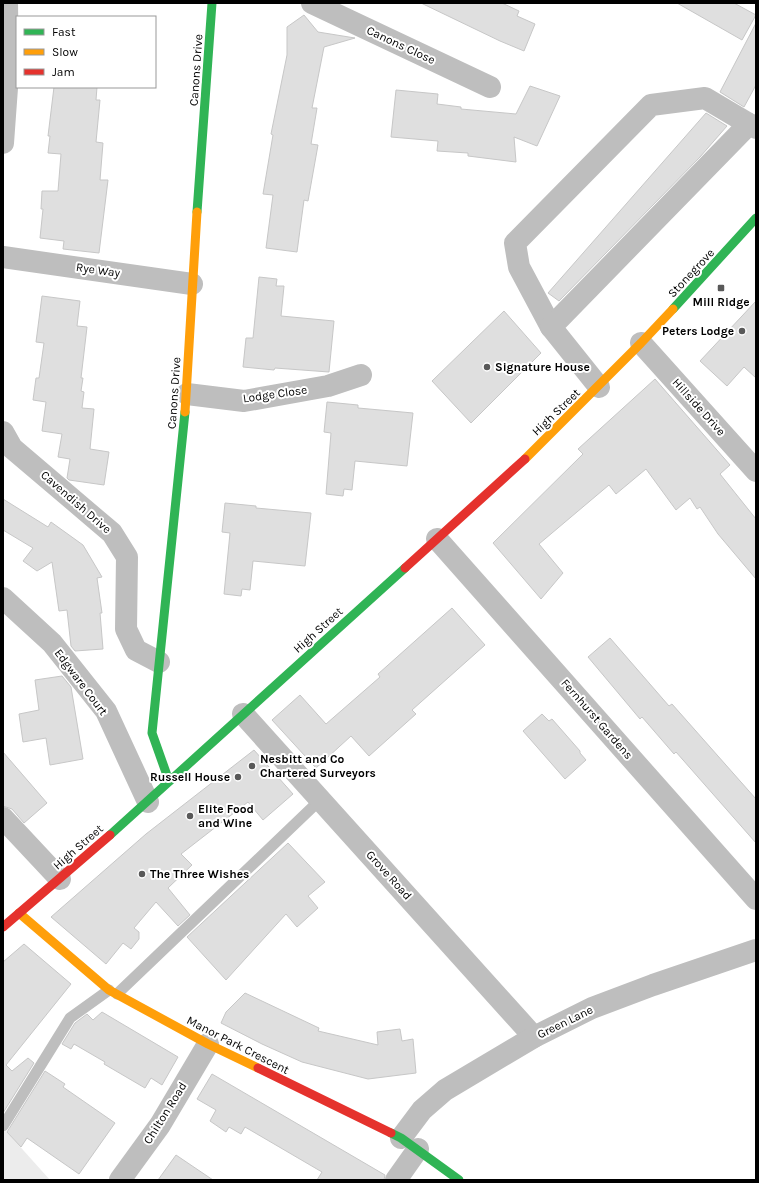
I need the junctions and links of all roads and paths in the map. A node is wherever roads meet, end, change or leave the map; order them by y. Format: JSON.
{"nodes":[{"id":1,"x":7,"y":3,"type":"edge"},
{"id":2,"x":212,"y":3,"type":"edge"},
{"id":3,"x":312,"y":3,"type":"edge"},
{"id":4,"x":6,"y":74,"type":"edge"},
{"id":5,"x":490,"y":87,"type":"dead end"},
{"id":6,"x":753,"y":126,"type":"edge"},
{"id":7,"x":3,"y":143,"type":"edge"},
{"id":8,"x":756,"y":218,"type":"edge"},
{"id":9,"x":3,"y":257,"type":"edge"},
{"id":10,"x":192,"y":284,"type":"junction"},
{"id":11,"x":551,"y":327,"type":"junction"},
{"id":12,"x":641,"y":343,"type":"junction"},
{"id":13,"x":361,"y":375,"type":"dead end"},
{"id":14,"x":599,"y":387,"type":"junction"},
{"id":15,"x":187,"y":394,"type":"junction"},
{"id":16,"x":6,"y":443,"type":"edge"},
{"id":17,"x":755,"y":468,"type":"edge"},
{"id":18,"x":438,"y":539,"type":"junction"},
{"id":19,"x":3,"y":598,"type":"edge"},
{"id":20,"x":159,"y":662,"type":"junction"},
{"id":21,"x":243,"y":714,"type":"junction"},
{"id":22,"x":168,"y":781,"type":"junction"},
{"id":23,"x":321,"y":799,"type":"junction"},
{"id":24,"x":148,"y":802,"type":"junction"},
{"id":25,"x":3,"y":818,"type":"edge"},
{"id":26,"x":60,"y":879,"type":"junction"},
{"id":27,"x":756,"y":899,"type":"edge"},
{"id":28,"x":19,"y":913,"type":"junction"},
{"id":29,"x":3,"y":927,"type":"edge"},
{"id":30,"x":756,"y":950,"type":"edge"},
{"id":31,"x":113,"y":992,"type":"junction"},
{"id":32,"x":534,"y":1037,"type":"junction"},
{"id":33,"x":208,"y":1044,"type":"junction"},
{"id":34,"x":3,"y":1126,"type":"edge"},
{"id":35,"x":409,"y":1144,"type":"junction"},
{"id":36,"x":120,"y":1180,"type":"edge"},
{"id":37,"x":396,"y":1180,"type":"edge"},
{"id":38,"x":459,"y":1180,"type":"edge"}],
"edges":[{"from":1,"to":4,"type":"street"},
{"from":2,"to":10,"type":"street","name":"Canons Drive"},
{"from":3,"to":5,"type":"street","name":"Canons Close"},
{"from":4,"to":7,"type":"street"},
{"from":6,"to":11,"type":"street"},
{"from":6,"to":11,"type":"street"},
{"from":8,"to":12,"type":"street","name":"Stonegrove"},
{"from":9,"to":10,"type":"street","name":"Rye Way"},
{"from":10,"to":15,"type":"street","name":"Canons Drive"},
{"from":11,"to":14,"type":"street"},
{"from":12,"to":14,"type":"street","name":"High Street"},
{"from":12,"to":17,"type":"street","name":"Hillside Drive"},
{"from":13,"to":15,"type":"street","name":"Lodge Close"},
{"from":14,"to":18,"type":"street","name":"High Street"},
{"from":15,"to":20,"type":"street","name":"Canons Drive"},
{"from":16,"to":20,"type":"street","name":"Cavendish Drive"},
{"from":18,"to":21,"type":"street","name":"High Street"},
{"from":18,"to":27,"type":"street","name":"Fernhurst Gardens"},
{"from":19,"to":24,"type":"street","name":"Edgware Court"},
{"from":20,"to":22,"type":"street","name":"Canons Drive"},
{"from":21,"to":22,"type":"street","name":"High Street"},
{"from":21,"to":23,"type":"street","name":"Grove Road"},
{"from":22,"to":24,"type":"street","name":"High Street"},
{"from":23,"to":31,"type":"lane"},
{"from":23,"to":32,"type":"street","name":"Grove Road"},
{"from":24,"to":26,"type":"street","name":"High Street"},
{"from":25,"to":26,"type":"street"},
{"from":26,"to":28,"type":"street","name":"High Street"},
{"from":28,"to":29,"type":"street","name":"High Street"},
{"from":28,"to":31,"type":"street","name":"Manor Park Crescent"},
{"from":30,"to":32,"type":"street","name":"Green Lane"},
{"from":31,"to":33,"type":"street","name":"Manor Park Crescent"},
{"from":31,"to":34,"type":"lane"},
{"from":32,"to":35,"type":"street","name":"Green Lane"},
{"from":33,"to":35,"type":"street","name":"Manor Park Crescent"},
{"from":33,"to":36,"type":"street","name":"Chilton Road"},
{"from":35,"to":37,"type":"street","name":"Green Lane"},
{"from":35,"to":38,"type":"street","name":"Manor Park Crescent"}]}
